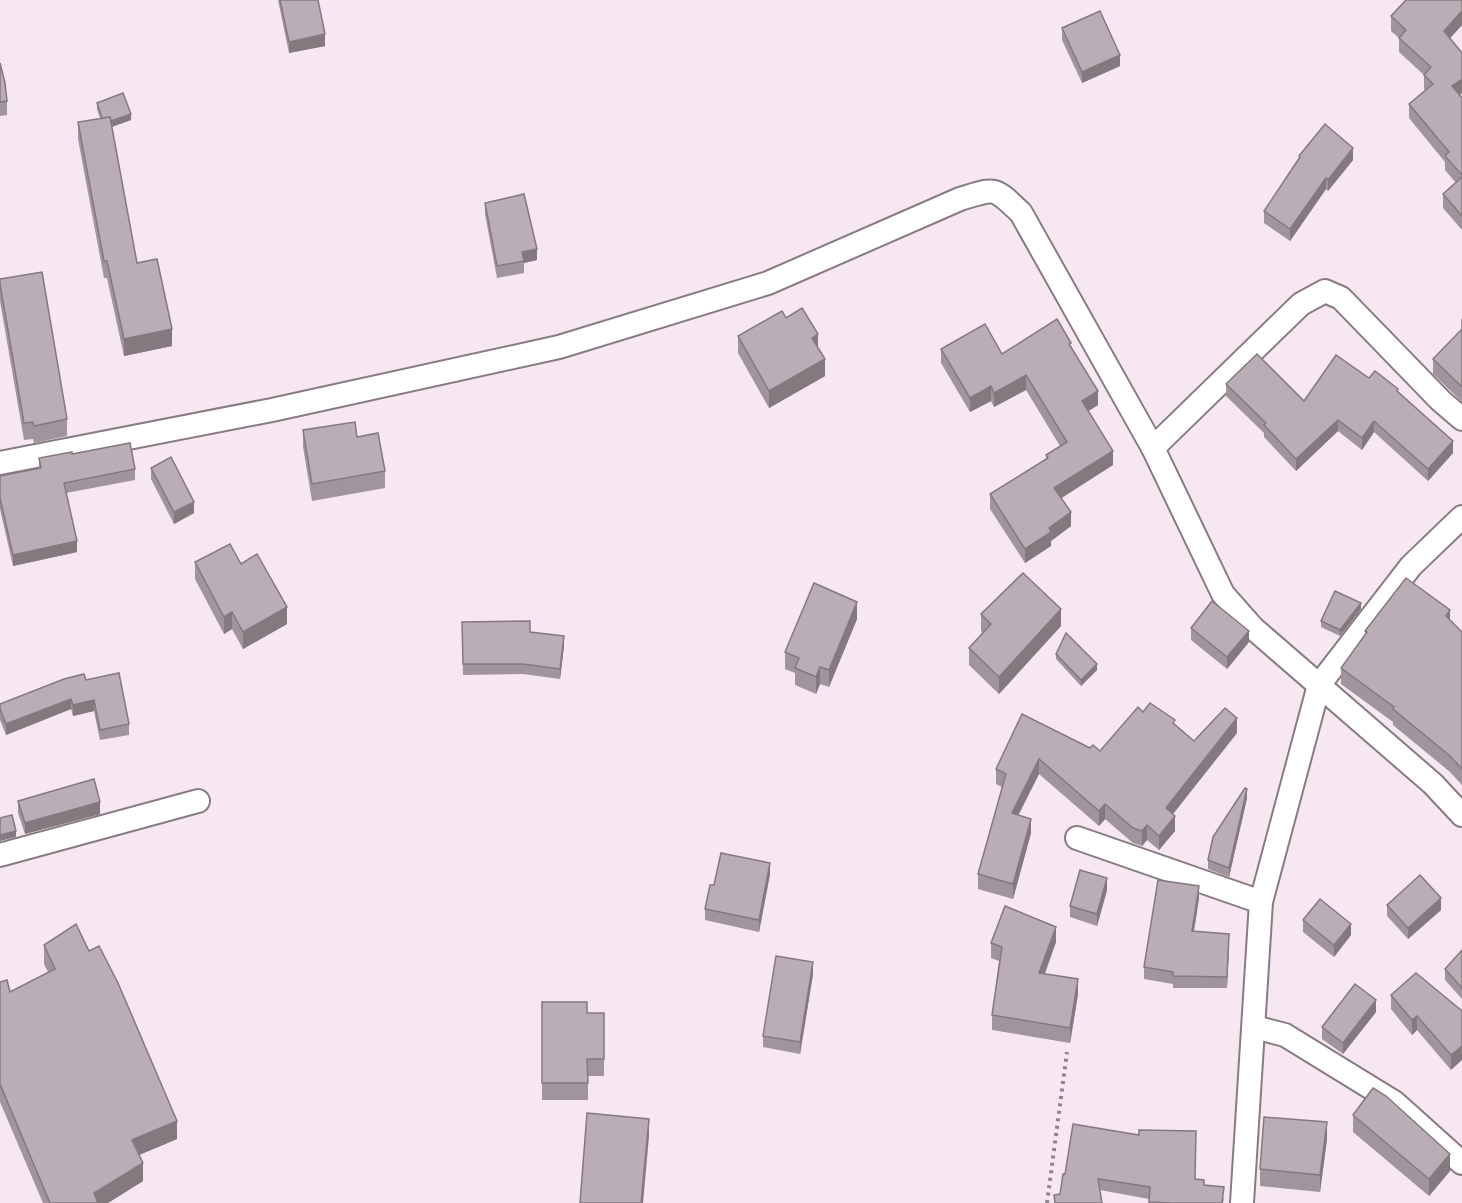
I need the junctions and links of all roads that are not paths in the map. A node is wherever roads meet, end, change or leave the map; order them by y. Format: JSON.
{"nodes":[{"id":1,"x":1462,"y":419,"type":"edge"},
{"id":2,"x":1153,"y":447,"type":"junction"},
{"id":3,"x":0,"y":463,"type":"edge"},
{"id":4,"x":1462,"y":517,"type":"edge"},
{"id":5,"x":1319,"y":685,"type":"junction"},
{"id":6,"x":198,"y":801,"type":"dead end"},
{"id":7,"x":1462,"y":816,"type":"edge"},
{"id":8,"x":1077,"y":838,"type":"dead end"},
{"id":9,"x":0,"y":855,"type":"edge"},
{"id":10,"x":1261,"y":902,"type":"junction"},
{"id":11,"x":1254,"y":1027,"type":"junction"},
{"id":12,"x":1462,"y":1163,"type":"edge"},
{"id":13,"x":1242,"y":1203,"type":"edge"}],
"edges":[{"from":1,"to":2,"type":"street"},
{"from":2,"to":3,"type":"street"},
{"from":2,"to":5,"type":"street"},
{"from":4,"to":5,"type":"street"},
{"from":5,"to":7,"type":"street"},
{"from":5,"to":10,"type":"street"},
{"from":6,"to":9,"type":"street"},
{"from":8,"to":10,"type":"street"},
{"from":10,"to":11,"type":"street"},
{"from":11,"to":12,"type":"street"},
{"from":11,"to":13,"type":"street"}]}
